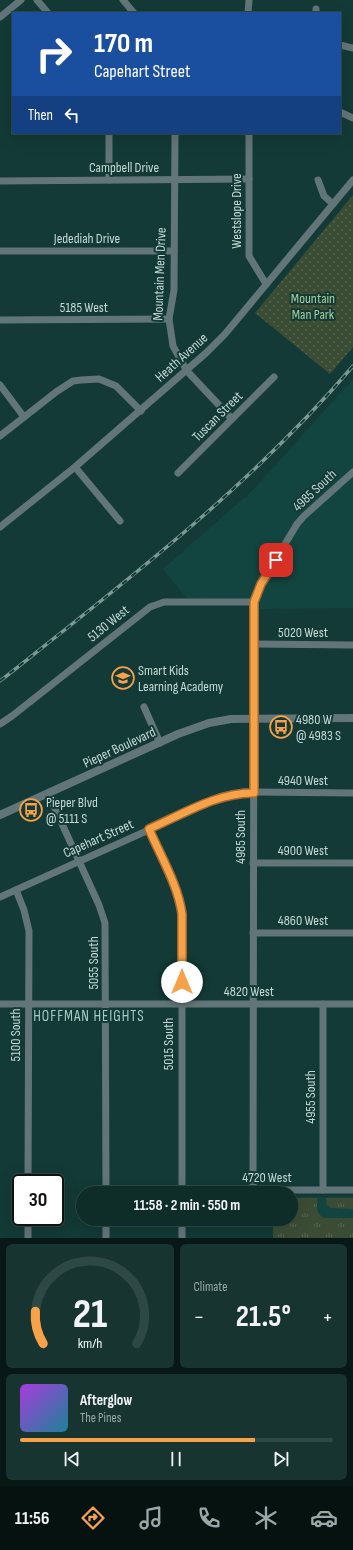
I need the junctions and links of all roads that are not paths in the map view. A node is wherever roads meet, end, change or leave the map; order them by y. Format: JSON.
{"nodes":[{"id":1,"x":21,"y":0,"type":"edge"},
{"id":2,"x":37,"y":0,"type":"edge"},
{"id":3,"x":123,"y":0,"type":"edge"},
{"id":4,"x":248,"y":0,"type":"edge"},
{"id":5,"x":47,"y":12,"type":"edge"},
{"id":6,"x":133,"y":12,"type":"edge"},
{"id":7,"x":248,"y":12,"type":"edge"},
{"id":8,"x":0,"y":17,"type":"edge"},
{"id":9,"x":341,"y":44,"type":"edge"},
{"id":10,"x":353,"y":48,"type":"edge"},
{"id":11,"x":341,"y":112,"type":"edge"},
{"id":12,"x":353,"y":118,"type":"edge"},
{"id":13,"x":109,"y":134,"type":"edge"},
{"id":14,"x":175,"y":134,"type":"edge"},
{"id":15,"x":249,"y":134,"type":"edge"},
{"id":16,"x":249,"y":179,"type":"junction"},
{"id":17,"x":109,"y":180,"type":"junction"},
{"id":18,"x":175,"y":180,"type":"junction"},
{"id":19,"x":318,"y":180,"type":"dead end"},
{"id":20,"x":353,"y":180,"type":"edge"},
{"id":21,"x":0,"y":181,"type":"edge"},
{"id":22,"x":333,"y":204,"type":"junction"},
{"id":23,"x":174,"y":250,"type":"junction"},
{"id":24,"x":0,"y":251,"type":"edge"},
{"id":25,"x":266,"y":284,"type":"junction"},
{"id":26,"x":169,"y":319,"type":"junction"},
{"id":27,"x":0,"y":320,"type":"edge"},
{"id":28,"x":187,"y":371,"type":"junction"},
{"id":29,"x":274,"y":377,"type":"dead end"},
{"id":30,"x":0,"y":385,"type":"edge"},
{"id":31,"x":141,"y":411,"type":"junction"},
{"id":32,"x":24,"y":417,"type":"junction"},
{"id":33,"x":232,"y":419,"type":"junction"},
{"id":34,"x":0,"y":436,"type":"edge"},
{"id":35,"x":75,"y":467,"type":"junction"},
{"id":36,"x":353,"y":472,"type":"edge"},
{"id":37,"x":178,"y":473,"type":"dead end"},
{"id":38,"x":120,"y":521,"type":"dead end"},
{"id":39,"x":0,"y":527,"type":"edge"},
{"id":40,"x":254,"y":602,"type":"junction"},
{"id":41,"x":253,"y":644,"type":"junction"},
{"id":42,"x":353,"y":645,"type":"edge"},
{"id":43,"x":144,"y":706,"type":"dead end"},
{"id":44,"x":253,"y":718,"type":"junction"},
{"id":45,"x":353,"y":718,"type":"edge"},
{"id":46,"x":0,"y":724,"type":"edge"},
{"id":47,"x":160,"y":743,"type":"junction"},
{"id":48,"x":48,"y":793,"type":"junction"},
{"id":49,"x":254,"y":793,"type":"junction"},
{"id":50,"x":353,"y":793,"type":"edge"},
{"id":51,"x":0,"y":815,"type":"edge"},
{"id":52,"x":149,"y":829,"type":"junction"},
{"id":53,"x":79,"y":861,"type":"junction"},
{"id":54,"x":253,"y":863,"type":"junction"},
{"id":55,"x":353,"y":863,"type":"edge"},
{"id":56,"x":16,"y":890,"type":"junction"},
{"id":57,"x":0,"y":897,"type":"edge"},
{"id":58,"x":253,"y":933,"type":"junction"},
{"id":59,"x":353,"y":933,"type":"edge"},
{"id":60,"x":0,"y":1004,"type":"edge"},
{"id":61,"x":28,"y":1004,"type":"junction"},
{"id":62,"x":106,"y":1004,"type":"junction"},
{"id":63,"x":182,"y":1004,"type":"junction"},
{"id":64,"x":253,"y":1004,"type":"junction"},
{"id":65,"x":323,"y":1004,"type":"junction"},
{"id":66,"x":353,"y":1004,"type":"edge"},
{"id":67,"x":28,"y":1174,"type":"edge"},
{"id":68,"x":106,"y":1186,"type":"edge"},
{"id":69,"x":182,"y":1186,"type":"edge"},
{"id":70,"x":253,"y":1186,"type":"edge"},
{"id":71,"x":298,"y":1190,"type":"edge"},
{"id":72,"x":323,"y":1190,"type":"junction"},
{"id":73,"x":353,"y":1190,"type":"edge"},
{"id":74,"x":28,"y":1226,"type":"edge"},
{"id":75,"x":106,"y":1226,"type":"edge"},
{"id":76,"x":182,"y":1226,"type":"edge"},
{"id":77,"x":28,"y":1238,"type":"edge"},
{"id":78,"x":106,"y":1238,"type":"edge"},
{"id":79,"x":182,"y":1238,"type":"edge"}],
"edges":[{"from":1,"to":8,"type":"street"},
{"from":2,"to":5,"type":"street"},
{"from":3,"to":6,"type":"street"},
{"from":4,"to":7,"type":"street"},
{"from":9,"to":10,"type":"street"},
{"from":11,"to":12,"type":"street"},
{"from":13,"to":17,"type":"street"},
{"from":14,"to":18,"type":"street","name":"Mountain Men Drive"},
{"from":15,"to":16,"type":"street","name":"Westslope Drive"},
{"from":16,"to":18,"type":"street","name":"Campbell Drive"},
{"from":16,"to":25,"type":"street","name":"Westslope Drive"},
{"from":17,"to":18,"type":"street","name":"Campbell Drive"},
{"from":17,"to":21,"type":"street","name":"Campbell Drive"},
{"from":18,"to":23,"type":"street","name":"Mountain Men Drive"},
{"from":19,"to":22,"type":"street"},
{"from":20,"to":22,"type":"street","name":"Heath Avenue"},
{"from":22,"to":25,"type":"street","name":"Heath Avenue"},
{"from":23,"to":24,"type":"street","name":"Jedediah Drive"},
{"from":23,"to":26,"type":"street","name":"Mountain Men Drive"},
{"from":25,"to":28,"type":"street","name":"Heath Avenue"},
{"from":26,"to":27,"type":"street","name":"5185 West"},
{"from":26,"to":28,"type":"street","name":"Mountain Men Drive"},
{"from":28,"to":31,"type":"street","name":"Heath Avenue"},
{"from":28,"to":33,"type":"street","name":"Mountain Men Drive"},
{"from":29,"to":33,"type":"street","name":"Tuscan Street"},
{"from":30,"to":32,"type":"street"},
{"from":31,"to":32,"type":"street"},
{"from":31,"to":35,"type":"street","name":"Heath Avenue"},
{"from":32,"to":34,"type":"street"},
{"from":33,"to":37,"type":"street","name":"Tuscan Street"},
{"from":35,"to":38,"type":"street"},
{"from":35,"to":39,"type":"street","name":"Heath Avenue"},
{"from":36,"to":40,"type":"street","name":"4985 South"},
{"from":40,"to":41,"type":"street","name":"4985 South"},
{"from":40,"to":46,"type":"street","name":"5130 West"},
{"from":41,"to":42,"type":"street","name":"5020 West"},
{"from":41,"to":44,"type":"street","name":"4985 South"},
{"from":43,"to":47,"type":"street"},
{"from":44,"to":45,"type":"street","name":"Pieper Boulevard"},
{"from":44,"to":47,"type":"street","name":"Pieper Boulevard"},
{"from":44,"to":49,"type":"street","name":"4985 South"},
{"from":47,"to":48,"type":"street","name":"Pieper Boulevard"},
{"from":48,"to":51,"type":"street","name":"Pieper Boulevard"},
{"from":48,"to":53,"type":"street","name":"5055 South"},
{"from":49,"to":50,"type":"street","name":"4940 West"},
{"from":49,"to":52,"type":"street","name":"Capehart Street"},
{"from":49,"to":54,"type":"street","name":"4985 South"},
{"from":52,"to":53,"type":"street","name":"Capehart Street"},
{"from":52,"to":63,"type":"street","name":"5015 South"},
{"from":53,"to":56,"type":"street","name":"Capehart Street"},
{"from":53,"to":62,"type":"street","name":"5055 South"},
{"from":54,"to":55,"type":"street","name":"4900 West"},
{"from":54,"to":58,"type":"street","name":"4985 South"},
{"from":56,"to":57,"type":"street","name":"Capehart Street"},
{"from":56,"to":61,"type":"street","name":"5100 South"},
{"from":58,"to":59,"type":"street","name":"4860 West"},
{"from":58,"to":64,"type":"street","name":"4985 South"},
{"from":60,"to":61,"type":"street","name":"4820 West"},
{"from":61,"to":62,"type":"street","name":"4820 West"},
{"from":61,"to":67,"type":"street","name":"5100 South"},
{"from":62,"to":63,"type":"street","name":"4820 West"},
{"from":62,"to":68,"type":"street","name":"5055 South"},
{"from":63,"to":64,"type":"street","name":"4820 West"},
{"from":63,"to":69,"type":"street","name":"5015 South"},
{"from":64,"to":65,"type":"street","name":"4820 West"},
{"from":64,"to":70,"type":"street","name":"4985 South"},
{"from":65,"to":66,"type":"street","name":"4820 West"},
{"from":65,"to":72,"type":"street","name":"4955 South"},
{"from":71,"to":72,"type":"street","name":"4720 West"},
{"from":72,"to":73,"type":"street","name":"4720 West"},
{"from":74,"to":77,"type":"street"},
{"from":75,"to":78,"type":"street"},
{"from":76,"to":79,"type":"street"}]}
